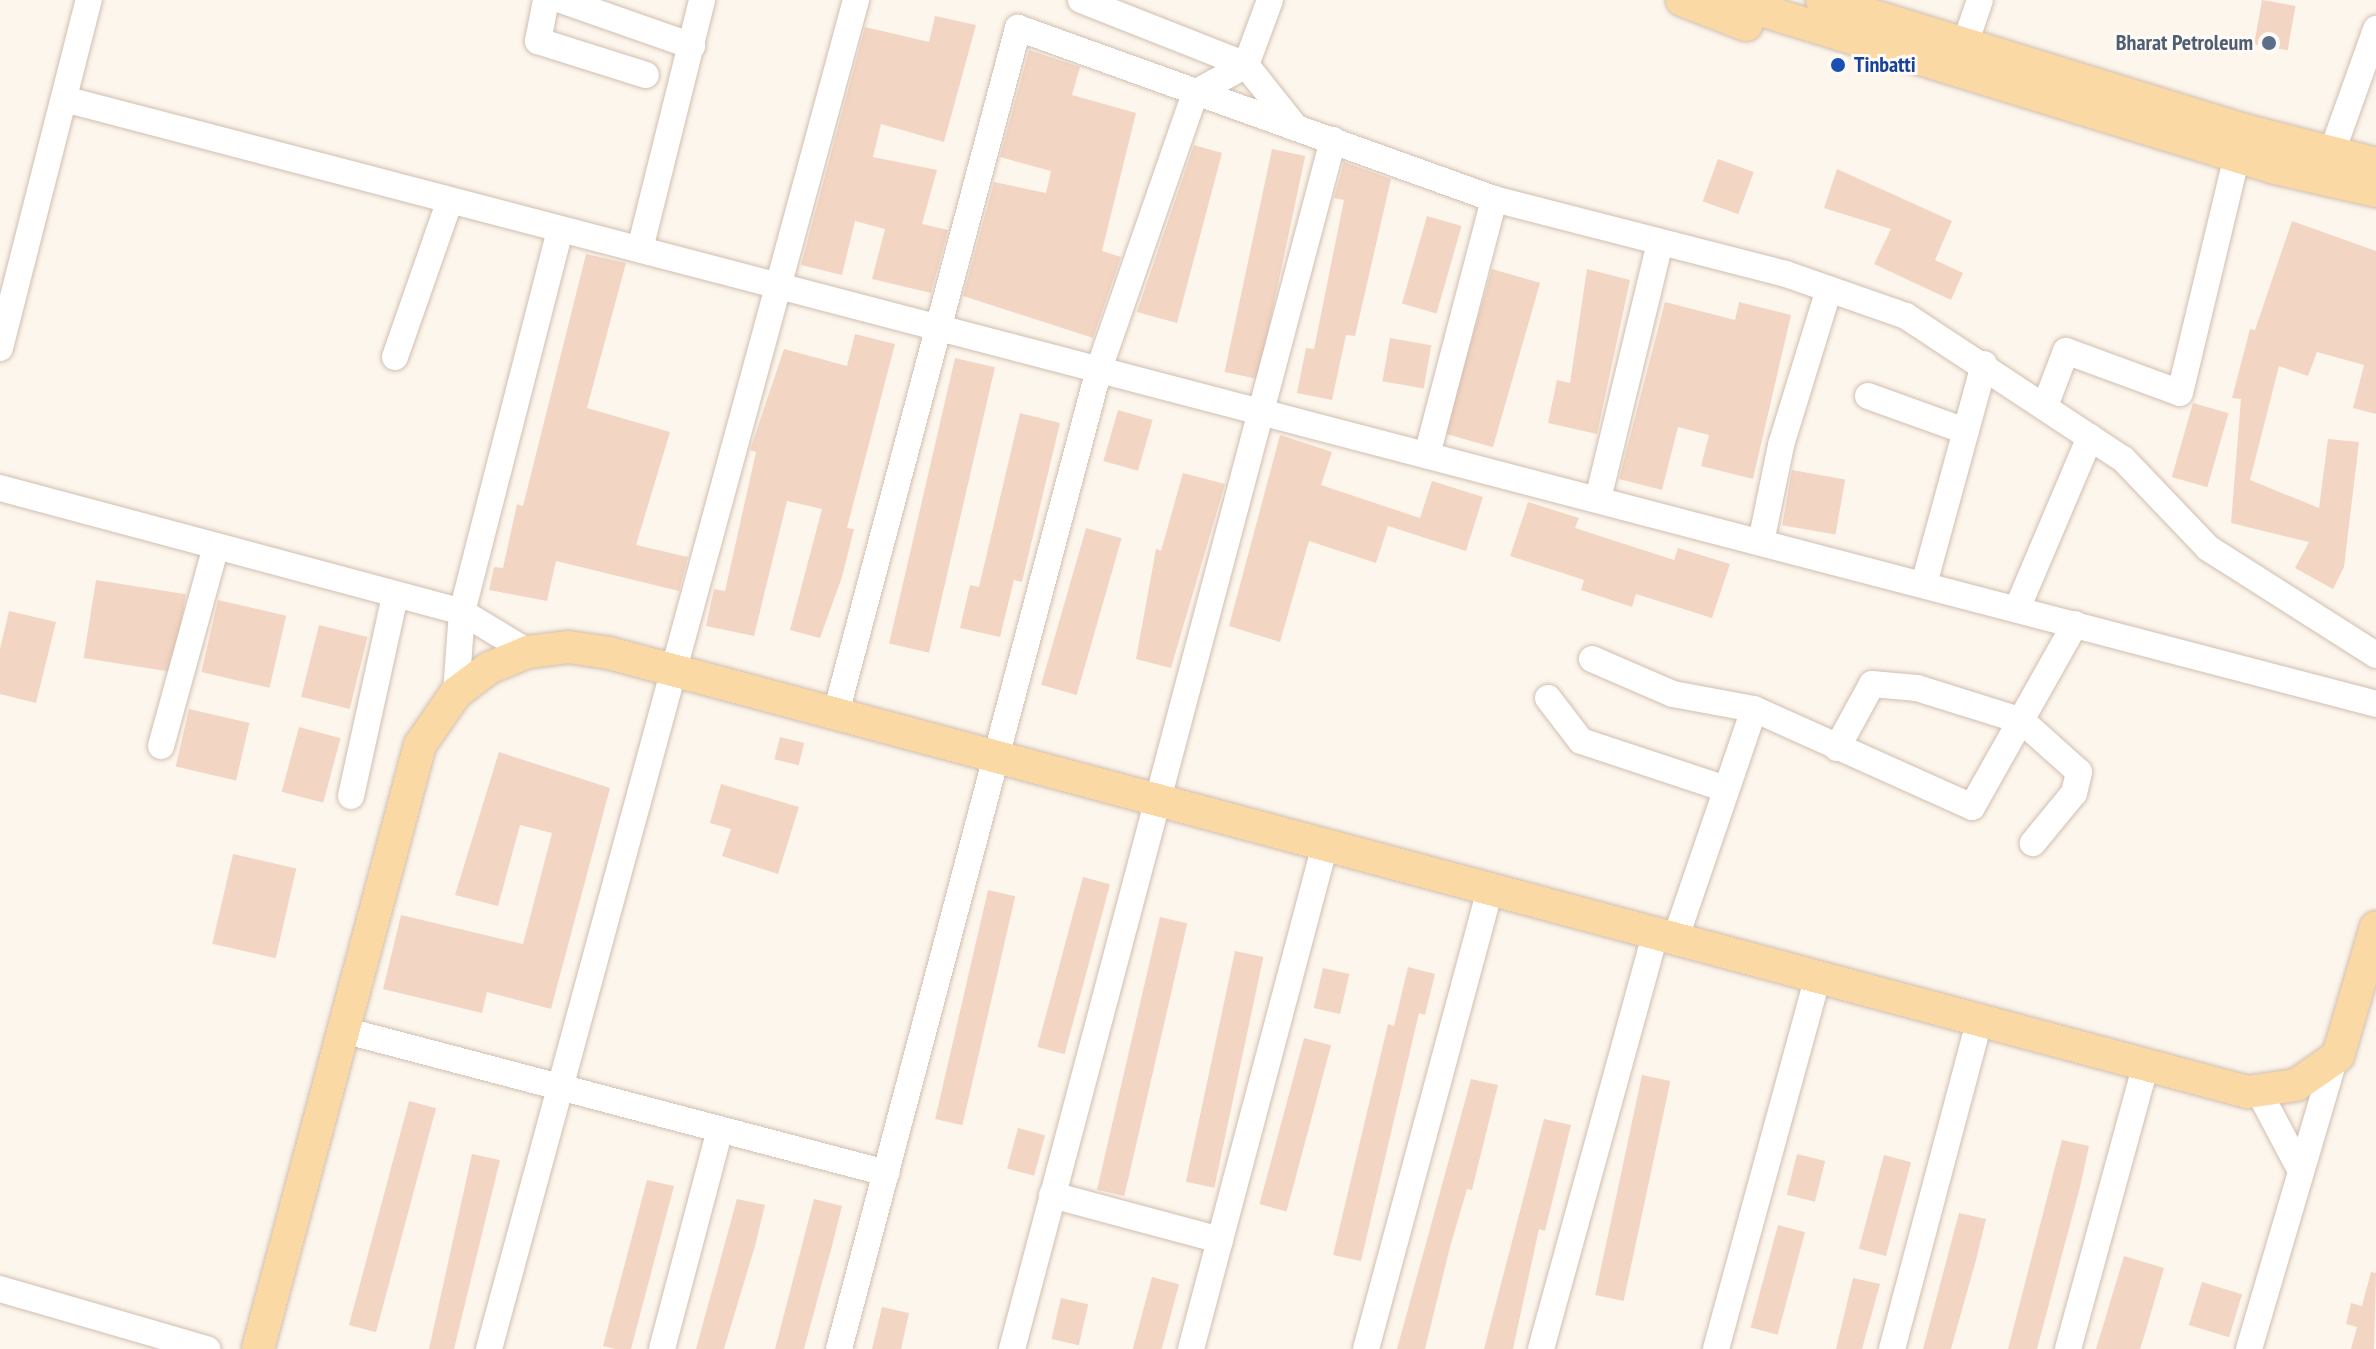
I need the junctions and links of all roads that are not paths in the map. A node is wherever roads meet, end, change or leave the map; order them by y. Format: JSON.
{"nodes":[{"id":1,"x":89,"y":0,"type":"edge"},
{"id":2,"x":546,"y":0,"type":"edge"},
{"id":3,"x":561,"y":0,"type":"edge"},
{"id":4,"x":702,"y":0,"type":"edge"},
{"id":5,"x":856,"y":0,"type":"edge"},
{"id":6,"x":1081,"y":0,"type":"edge"},
{"id":7,"x":1270,"y":0,"type":"edge"},
{"id":8,"x":1682,"y":0,"type":"edge"},
{"id":9,"x":1728,"y":0,"type":"edge"},
{"id":10,"x":1822,"y":0,"type":"edge"},
{"id":11,"x":1980,"y":0,"type":"edge"},
{"id":12,"x":2376,"y":29,"type":"edge"},
{"id":13,"x":1965,"y":44,"type":"junction"},
{"id":14,"x":692,"y":46,"type":"junction"},
{"id":15,"x":1246,"y":65,"type":"junction"},
{"id":16,"x":646,"y":75,"type":"dead end"},
{"id":17,"x":2028,"y":92,"type":"junction"},
{"id":18,"x":1195,"y":93,"type":"junction"},
{"id":19,"x":64,"y":99,"type":"junction"},
{"id":20,"x":1296,"y":128,"type":"junction"},
{"id":21,"x":1333,"y":140,"type":"junction"},
{"id":22,"x":2237,"y":155,"type":"junction"},
{"id":23,"x":2331,"y":155,"type":"junction"},
{"id":24,"x":2376,"y":164,"type":"edge"},
{"id":25,"x":2376,"y":191,"type":"edge"},
{"id":26,"x":1494,"y":199,"type":"junction"},
{"id":27,"x":450,"y":200,"type":"junction"},
{"id":28,"x":560,"y":229,"type":"junction"},
{"id":29,"x":1660,"y":242,"type":"junction"},
{"id":30,"x":640,"y":249,"type":"junction"},
{"id":31,"x":782,"y":286,"type":"junction"},
{"id":32,"x":1829,"y":289,"type":"junction"},
{"id":33,"x":938,"y":327,"type":"junction"},
{"id":34,"x":0,"y":348,"type":"edge"},
{"id":35,"x":395,"y":357,"type":"dead end"},
{"id":36,"x":1984,"y":364,"type":"junction"},
{"id":37,"x":1099,"y":369,"type":"junction"},
{"id":38,"x":1868,"y":396,"type":"dead end"},
{"id":39,"x":2045,"y":406,"type":"junction"},
{"id":40,"x":1263,"y":412,"type":"junction"},
{"id":41,"x":1965,"y":431,"type":"junction"},
{"id":42,"x":2090,"y":437,"type":"junction"},
{"id":43,"x":1427,"y":455,"type":"junction"},
{"id":44,"x":0,"y":488,"type":"edge"},
{"id":45,"x":1598,"y":499,"type":"junction"},
{"id":46,"x":1761,"y":542,"type":"junction"},
{"id":47,"x":216,"y":547,"type":"junction"},
{"id":48,"x":1924,"y":584,"type":"junction"},
{"id":49,"x":395,"y":596,"type":"junction"},
{"id":50,"x":2017,"y":609,"type":"junction"},
{"id":51,"x":462,"y":612,"type":"junction"},
{"id":52,"x":2075,"y":624,"type":"junction"},
{"id":53,"x":528,"y":652,"type":"junction"},
{"id":54,"x":2376,"y":655,"type":"edge"},
{"id":55,"x":1592,"y":659,"type":"dead end"},
{"id":56,"x":674,"y":671,"type":"junction"},
{"id":57,"x":456,"y":693,"type":"junction"},
{"id":58,"x":1548,"y":698,"type":"dead end"},
{"id":59,"x":2376,"y":704,"type":"edge"},
{"id":60,"x":1754,"y":709,"type":"junction"},
{"id":61,"x":836,"y":713,"type":"junction"},
{"id":62,"x":2022,"y":721,"type":"junction"},
{"id":63,"x":161,"y":746,"type":"dead end"},
{"id":64,"x":1837,"y":748,"type":"junction"},
{"id":65,"x":999,"y":756,"type":"junction"},
{"id":66,"x":1726,"y":789,"type":"junction"},
{"id":67,"x":351,"y":796,"type":"dead end"},
{"id":68,"x":1160,"y":800,"type":"junction"},
{"id":69,"x":2033,"y":843,"type":"dead end"},
{"id":70,"x":1325,"y":845,"type":"junction"},
{"id":71,"x":1490,"y":890,"type":"junction"},
{"id":72,"x":2376,"y":927,"type":"edge"},
{"id":73,"x":1665,"y":937,"type":"junction"},
{"id":74,"x":1817,"y":979,"type":"junction"},
{"id":75,"x":1979,"y":1023,"type":"junction"},
{"id":76,"x":343,"y":1030,"type":"junction"},
{"id":77,"x":2334,"y":1060,"type":"junction"},
{"id":78,"x":2145,"y":1067,"type":"junction"},
{"id":79,"x":560,"y":1083,"type":"junction"},
{"id":80,"x":2259,"y":1092,"type":"junction"},
{"id":81,"x":720,"y":1130,"type":"junction"},
{"id":82,"x":2301,"y":1171,"type":"junction"},
{"id":83,"x":886,"y":1173,"type":"junction"},
{"id":84,"x":1052,"y":1195,"type":"junction"},
{"id":85,"x":1220,"y":1240,"type":"junction"},
{"id":86,"x":0,"y":1289,"type":"edge"},
{"id":87,"x":207,"y":1349,"type":"edge"},
{"id":88,"x":258,"y":1349,"type":"edge"},
{"id":89,"x":489,"y":1349,"type":"edge"},
{"id":90,"x":662,"y":1349,"type":"edge"},
{"id":91,"x":839,"y":1349,"type":"edge"},
{"id":92,"x":1012,"y":1349,"type":"edge"},
{"id":93,"x":1191,"y":1349,"type":"edge"},
{"id":94,"x":1366,"y":1349,"type":"edge"},
{"id":95,"x":1541,"y":1349,"type":"edge"},
{"id":96,"x":1716,"y":1349,"type":"edge"},
{"id":97,"x":1892,"y":1349,"type":"edge"},
{"id":98,"x":2068,"y":1349,"type":"edge"},
{"id":99,"x":2249,"y":1349,"type":"edge"}],
"edges":[{"from":1,"to":19,"type":"street"},
{"from":2,"to":16,"type":"street"},
{"from":3,"to":14,"type":"street"},
{"from":4,"to":14,"type":"street"},
{"from":5,"to":31,"type":"street"},
{"from":6,"to":15,"type":"street"},
{"from":7,"to":15,"type":"street"},
{"from":8,"to":17,"type":"main road"},
{"from":9,"to":17,"type":"main road"},
{"from":10,"to":13,"type":"main road"},
{"from":11,"to":13,"type":"street"},
{"from":12,"to":23,"type":"street"},
{"from":13,"to":23,"type":"main road"},
{"from":14,"to":30,"type":"street"},
{"from":15,"to":18,"type":"street"},
{"from":15,"to":20,"type":"street"},
{"from":17,"to":22,"type":"main road"},
{"from":18,"to":20,"type":"street"},
{"from":18,"to":33,"type":"street"},
{"from":18,"to":37,"type":"street"},
{"from":19,"to":27,"type":"street"},
{"from":19,"to":34,"type":"street"},
{"from":20,"to":21,"type":"street"},
{"from":21,"to":26,"type":"street"},
{"from":21,"to":40,"type":"street"},
{"from":22,"to":25,"type":"main road"},
{"from":22,"to":39,"type":"street"},
{"from":23,"to":24,"type":"main road"},
{"from":26,"to":29,"type":"street"},
{"from":26,"to":43,"type":"street"},
{"from":27,"to":28,"type":"street"},
{"from":27,"to":35,"type":"street"},
{"from":28,"to":30,"type":"street"},
{"from":28,"to":51,"type":"street"},
{"from":29,"to":32,"type":"street"},
{"from":29,"to":45,"type":"street"},
{"from":30,"to":31,"type":"street"},
{"from":31,"to":33,"type":"street"},
{"from":31,"to":56,"type":"street"},
{"from":32,"to":36,"type":"street"},
{"from":32,"to":46,"type":"street"},
{"from":33,"to":37,"type":"street"},
{"from":33,"to":61,"type":"street"},
{"from":36,"to":39,"type":"street"},
{"from":36,"to":41,"type":"street"},
{"from":37,"to":40,"type":"street"},
{"from":37,"to":65,"type":"street"},
{"from":38,"to":41,"type":"street"},
{"from":39,"to":42,"type":"street"},
{"from":40,"to":43,"type":"street"},
{"from":40,"to":68,"type":"street"},
{"from":41,"to":48,"type":"street"},
{"from":42,"to":50,"type":"street"},
{"from":42,"to":54,"type":"street"},
{"from":43,"to":45,"type":"street"},
{"from":44,"to":47,"type":"street"},
{"from":45,"to":46,"type":"street"},
{"from":46,"to":48,"type":"street"},
{"from":47,"to":49,"type":"street"},
{"from":47,"to":63,"type":"street"},
{"from":48,"to":50,"type":"street"},
{"from":49,"to":51,"type":"street"},
{"from":49,"to":67,"type":"street"},
{"from":50,"to":52,"type":"street"},
{"from":51,"to":53,"type":"street"},
{"from":51,"to":57,"type":"street"},
{"from":52,"to":59,"type":"street"},
{"from":52,"to":62,"type":"street"},
{"from":53,"to":56,"type":"main road"},
{"from":53,"to":57,"type":"main road"},
{"from":55,"to":60,"type":"street"},
{"from":56,"to":61,"type":"main road"},
{"from":56,"to":79,"type":"street"},
{"from":57,"to":76,"type":"main road"},
{"from":58,"to":66,"type":"street"},
{"from":60,"to":64,"type":"street"},
{"from":60,"to":66,"type":"street"},
{"from":61,"to":65,"type":"main road"},
{"from":62,"to":64,"type":"street"},
{"from":62,"to":64,"type":"street"},
{"from":62,"to":69,"type":"street"},
{"from":65,"to":68,"type":"main road"},
{"from":65,"to":83,"type":"street"},
{"from":66,"to":73,"type":"street"},
{"from":68,"to":70,"type":"main road"},
{"from":68,"to":84,"type":"street"},
{"from":70,"to":71,"type":"main road"},
{"from":70,"to":85,"type":"street"},
{"from":71,"to":73,"type":"main road"},
{"from":71,"to":94,"type":"street"},
{"from":72,"to":77,"type":"main road"},
{"from":73,"to":74,"type":"main road"},
{"from":73,"to":95,"type":"street"},
{"from":74,"to":75,"type":"main road"},
{"from":74,"to":96,"type":"street"},
{"from":75,"to":78,"type":"main road"},
{"from":75,"to":97,"type":"street"},
{"from":76,"to":79,"type":"street"},
{"from":76,"to":88,"type":"main road"},
{"from":77,"to":80,"type":"main road"},
{"from":77,"to":82,"type":"street"},
{"from":78,"to":80,"type":"main road"},
{"from":78,"to":98,"type":"street"},
{"from":79,"to":81,"type":"street"},
{"from":79,"to":89,"type":"street"},
{"from":80,"to":82,"type":"street"},
{"from":81,"to":83,"type":"street"},
{"from":81,"to":90,"type":"street"},
{"from":82,"to":99,"type":"street"},
{"from":83,"to":91,"type":"street"},
{"from":84,"to":85,"type":"street"},
{"from":84,"to":92,"type":"street"},
{"from":85,"to":93,"type":"street"},
{"from":86,"to":87,"type":"street"}]}
